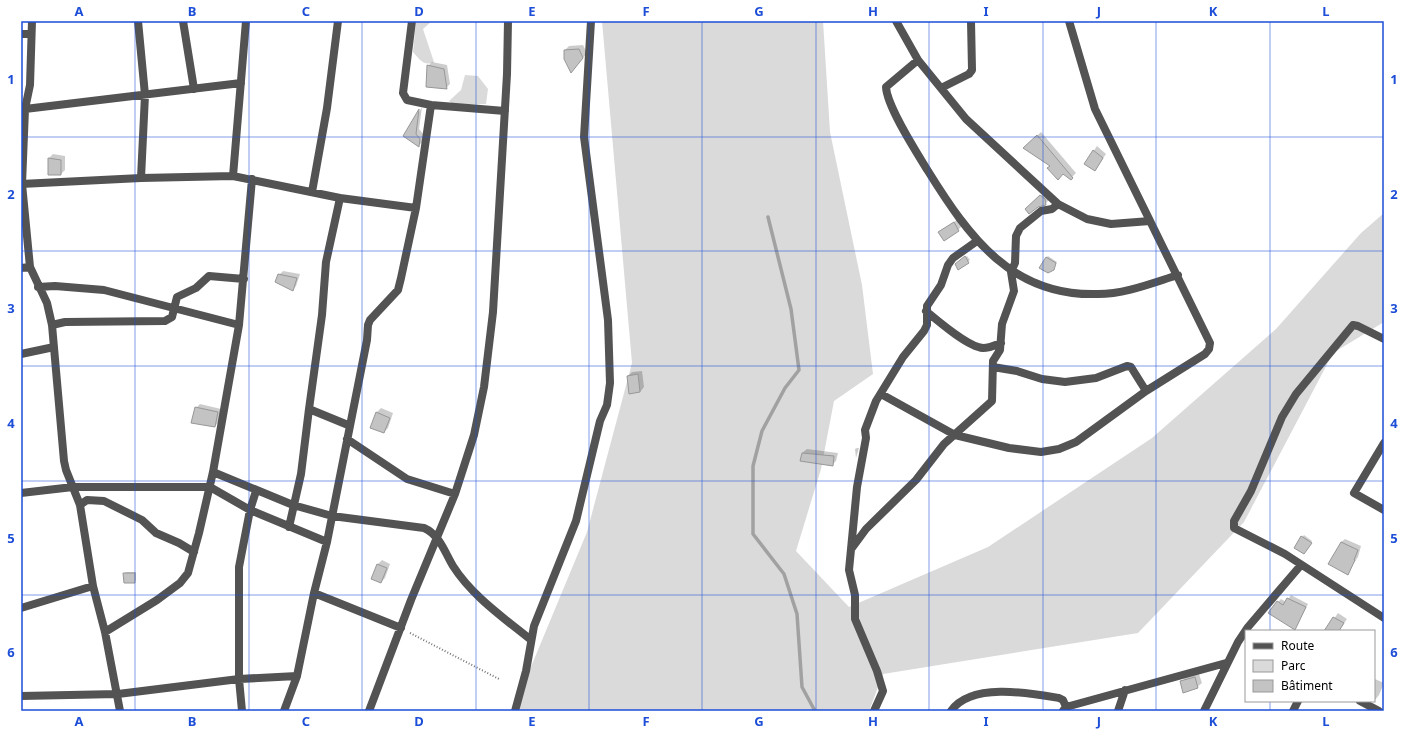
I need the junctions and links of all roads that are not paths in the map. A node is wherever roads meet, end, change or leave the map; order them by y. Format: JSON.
{"nodes":[{"id":1,"x":32,"y":21,"type":"edge"},
{"id":2,"x":138,"y":21,"type":"edge"},
{"id":3,"x":183,"y":21,"type":"edge"},
{"id":4,"x":246,"y":21,"type":"edge"},
{"id":5,"x":338,"y":21,"type":"edge"},
{"id":6,"x":412,"y":21,"type":"edge"},
{"id":7,"x":508,"y":21,"type":"edge"},
{"id":8,"x":591,"y":21,"type":"edge"},
{"id":9,"x":896,"y":21,"type":"edge"},
{"id":10,"x":971,"y":21,"type":"edge"},
{"id":11,"x":1069,"y":21,"type":"edge"},
{"id":12,"x":21,"y":34,"type":"edge"},
{"id":13,"x":31,"y":34,"type":"junction"},
{"id":14,"x":918,"y":60,"type":"junction"},
{"id":15,"x":241,"y":83,"type":"junction"},
{"id":16,"x":30,"y":85,"type":"junction"},
{"id":17,"x":21,"y":86,"type":"edge"},
{"id":18,"x":941,"y":88,"type":"junction"},
{"id":19,"x":194,"y":89,"type":"junction"},
{"id":20,"x":145,"y":95,"type":"junction"},
{"id":21,"x":431,"y":106,"type":"junction"},
{"id":22,"x":25,"y":109,"type":"junction"},
{"id":23,"x":505,"y":111,"type":"junction"},
{"id":24,"x":233,"y":176,"type":"junction"},
{"id":25,"x":141,"y":178,"type":"junction"},
{"id":26,"x":252,"y":179,"type":"junction"},
{"id":27,"x":22,"y":184,"type":"edge"},
{"id":28,"x":312,"y":192,"type":"junction"},
{"id":29,"x":340,"y":198,"type":"junction"},
{"id":30,"x":1058,"y":204,"type":"junction"},
{"id":31,"x":416,"y":208,"type":"junction"},
{"id":32,"x":1150,"y":221,"type":"junction"},
{"id":33,"x":977,"y":241,"type":"junction"},
{"id":34,"x":30,"y":267,"type":"junction"},
{"id":35,"x":21,"y":268,"type":"edge"},
{"id":36,"x":1011,"y":272,"type":"junction"},
{"id":37,"x":1178,"y":275,"type":"junction"},
{"id":38,"x":244,"y":279,"type":"junction"},
{"id":39,"x":38,"y":287,"type":"junction"},
{"id":40,"x":175,"y":309,"type":"junction"},
{"id":41,"x":926,"y":311,"type":"junction"},
{"id":42,"x":52,"y":325,"type":"junction"},
{"id":43,"x":239,"y":325,"type":"junction"},
{"id":44,"x":1384,"y":339,"type":"edge"},
{"id":45,"x":1001,"y":343,"type":"junction"},
{"id":46,"x":54,"y":347,"type":"junction"},
{"id":47,"x":21,"y":354,"type":"edge"},
{"id":48,"x":993,"y":367,"type":"junction"},
{"id":49,"x":1146,"y":391,"type":"junction"},
{"id":50,"x":881,"y":394,"type":"junction"},
{"id":51,"x":309,"y":409,"type":"junction"},
{"id":52,"x":348,"y":425,"type":"junction"},
{"id":53,"x":954,"y":435,"type":"junction"},
{"id":54,"x":347,"y":439,"type":"junction"},
{"id":55,"x":1384,"y":445,"type":"edge"},
{"id":56,"x":213,"y":472,"type":"junction"},
{"id":57,"x":210,"y":486,"type":"junction"},
{"id":58,"x":73,"y":487,"type":"junction"},
{"id":59,"x":256,"y":491,"type":"junction"},
{"id":60,"x":21,"y":493,"type":"edge"},
{"id":61,"x":455,"y":494,"type":"junction"},
{"id":62,"x":80,"y":505,"type":"junction"},
{"id":63,"x":293,"y":505,"type":"junction"},
{"id":64,"x":250,"y":510,"type":"junction"},
{"id":65,"x":1384,"y":510,"type":"edge"},
{"id":66,"x":332,"y":516,"type":"junction"},
{"id":67,"x":289,"y":527,"type":"junction"},
{"id":68,"x":438,"y":539,"type":"junction"},
{"id":69,"x":327,"y":542,"type":"junction"},
{"id":70,"x":852,"y":548,"type":"junction"},
{"id":71,"x":194,"y":552,"type":"junction"},
{"id":72,"x":1301,"y":565,"type":"junction"},
{"id":73,"x":93,"y":586,"type":"junction"},
{"id":74,"x":314,"y":593,"type":"junction"},
{"id":75,"x":21,"y":608,"type":"edge"},
{"id":76,"x":1384,"y":618,"type":"edge"},
{"id":77,"x":401,"y":628,"type":"junction"},
{"id":78,"x":1251,"y":629,"type":"edge"},
{"id":79,"x":105,"y":632,"type":"junction"},
{"id":80,"x":1245,"y":637,"type":"edge"},
{"id":81,"x":531,"y":640,"type":"junction"},
{"id":82,"x":1226,"y":662,"type":"junction"},
{"id":83,"x":297,"y":676,"type":"junction"},
{"id":84,"x":239,"y":679,"type":"junction"},
{"id":85,"x":1125,"y":690,"type":"junction"},
{"id":86,"x":118,"y":694,"type":"junction"},
{"id":87,"x":21,"y":696,"type":"edge"},
{"id":88,"x":1298,"y":702,"type":"edge"},
{"id":89,"x":1362,"y":702,"type":"edge"},
{"id":90,"x":1384,"y":708,"type":"edge"},
{"id":91,"x":1064,"y":709,"type":"edge"},
{"id":92,"x":120,"y":711,"type":"edge"},
{"id":93,"x":242,"y":711,"type":"edge"},
{"id":94,"x":284,"y":711,"type":"edge"},
{"id":95,"x":369,"y":711,"type":"edge"},
{"id":96,"x":515,"y":711,"type":"edge"},
{"id":97,"x":874,"y":711,"type":"edge"},
{"id":98,"x":951,"y":711,"type":"edge"},
{"id":99,"x":1118,"y":711,"type":"edge"},
{"id":100,"x":1204,"y":711,"type":"edge"},
{"id":101,"x":1293,"y":711,"type":"edge"},
{"id":102,"x":1379,"y":711,"type":"edge"},
{"id":103,"x":1383,"y":711,"type":"edge"}],
"edges":[{"from":1,"to":13,"type":"street"},
{"from":2,"to":20,"type":"street"},
{"from":3,"to":19,"type":"street"},
{"from":4,"to":15,"type":"street"},
{"from":5,"to":28,"type":"street"},
{"from":6,"to":21,"type":"street"},
{"from":7,"to":23,"type":"street"},
{"from":8,"to":81,"type":"street"},
{"from":9,"to":14,"type":"street"},
{"from":10,"to":18,"type":"street"},
{"from":11,"to":32,"type":"street"},
{"from":12,"to":13,"type":"street"},
{"from":13,"to":16,"type":"street"},
{"from":14,"to":18,"type":"street"},
{"from":14,"to":33,"type":"street"},
{"from":15,"to":19,"type":"street"},
{"from":15,"to":24,"type":"street"},
{"from":16,"to":17,"type":"street"},
{"from":16,"to":22,"type":"street"},
{"from":18,"to":30,"type":"street"},
{"from":19,"to":20,"type":"street"},
{"from":20,"to":22,"type":"street"},
{"from":20,"to":25,"type":"street"},
{"from":21,"to":23,"type":"street"},
{"from":21,"to":31,"type":"street"},
{"from":22,"to":27,"type":"street"},
{"from":23,"to":61,"type":"street"},
{"from":24,"to":25,"type":"street"},
{"from":24,"to":26,"type":"street"},
{"from":25,"to":27,"type":"street"},
{"from":26,"to":28,"type":"street"},
{"from":26,"to":38,"type":"street"},
{"from":27,"to":34,"type":"street"},
{"from":28,"to":29,"type":"street"},
{"from":29,"to":31,"type":"street"},
{"from":29,"to":51,"type":"street"},
{"from":30,"to":32,"type":"street"},
{"from":30,"to":36,"type":"street"},
{"from":31,"to":52,"type":"street"},
{"from":32,"to":37,"type":"street"},
{"from":33,"to":36,"type":"street"},
{"from":33,"to":41,"type":"street"},
{"from":34,"to":35,"type":"street"},
{"from":34,"to":39,"type":"street"},
{"from":36,"to":37,"type":"street"},
{"from":36,"to":45,"type":"street"},
{"from":37,"to":49,"type":"street"},
{"from":38,"to":40,"type":"street"},
{"from":38,"to":43,"type":"street"},
{"from":39,"to":40,"type":"street"},
{"from":39,"to":42,"type":"street"},
{"from":40,"to":42,"type":"street"},
{"from":40,"to":43,"type":"street"},
{"from":41,"to":45,"type":"street"},
{"from":41,"to":50,"type":"street"},
{"from":42,"to":46,"type":"street"},
{"from":43,"to":56,"type":"street"},
{"from":44,"to":72,"type":"street"},
{"from":45,"to":48,"type":"street"},
{"from":46,"to":47,"type":"street"},
{"from":46,"to":58,"type":"street"},
{"from":48,"to":49,"type":"street"},
{"from":48,"to":53,"type":"street"},
{"from":49,"to":53,"type":"street"},
{"from":50,"to":53,"type":"street"},
{"from":50,"to":70,"type":"street"},
{"from":51,"to":52,"type":"street"},
{"from":51,"to":63,"type":"street"},
{"from":52,"to":54,"type":"street"},
{"from":53,"to":70,"type":"street"},
{"from":54,"to":61,"type":"street"},
{"from":54,"to":66,"type":"street"},
{"from":55,"to":65,"type":"street"},
{"from":56,"to":57,"type":"street"},
{"from":56,"to":59,"type":"street"},
{"from":57,"to":58,"type":"street"},
{"from":57,"to":64,"type":"street"},
{"from":57,"to":71,"type":"street"},
{"from":58,"to":60,"type":"street"},
{"from":58,"to":62,"type":"street"},
{"from":59,"to":63,"type":"street"},
{"from":59,"to":64,"type":"street"},
{"from":61,"to":68,"type":"street"},
{"from":62,"to":71,"type":"street"},
{"from":62,"to":73,"type":"street"},
{"from":63,"to":66,"type":"street"},
{"from":63,"to":67,"type":"street"},
{"from":64,"to":67,"type":"street"},
{"from":64,"to":84,"type":"street"},
{"from":66,"to":68,"type":"street"},
{"from":66,"to":69,"type":"street"},
{"from":67,"to":69,"type":"street"},
{"from":68,"to":77,"type":"street"},
{"from":68,"to":81,"type":"street"},
{"from":69,"to":74,"type":"street"},
{"from":70,"to":97,"type":"street"},
{"from":71,"to":79,"type":"street"},
{"from":72,"to":76,"type":"street"},
{"from":72,"to":78,"type":"street"},
{"from":73,"to":75,"type":"street"},
{"from":73,"to":79,"type":"street"},
{"from":74,"to":77,"type":"street"},
{"from":74,"to":83,"type":"street"},
{"from":77,"to":95,"type":"street"},
{"from":79,"to":86,"type":"street"},
{"from":80,"to":82,"type":"street"},
{"from":81,"to":96,"type":"street"},
{"from":82,"to":85,"type":"street"},
{"from":82,"to":100,"type":"street"},
{"from":83,"to":84,"type":"street"},
{"from":83,"to":94,"type":"street"},
{"from":84,"to":86,"type":"street"},
{"from":84,"to":93,"type":"street"},
{"from":85,"to":91,"type":"street"},
{"from":85,"to":99,"type":"street"},
{"from":86,"to":87,"type":"street"},
{"from":86,"to":92,"type":"street"},
{"from":88,"to":101,"type":"street"},
{"from":89,"to":102,"type":"street"},
{"from":90,"to":103,"type":"street"},
{"from":91,"to":98,"type":"street"}]}
